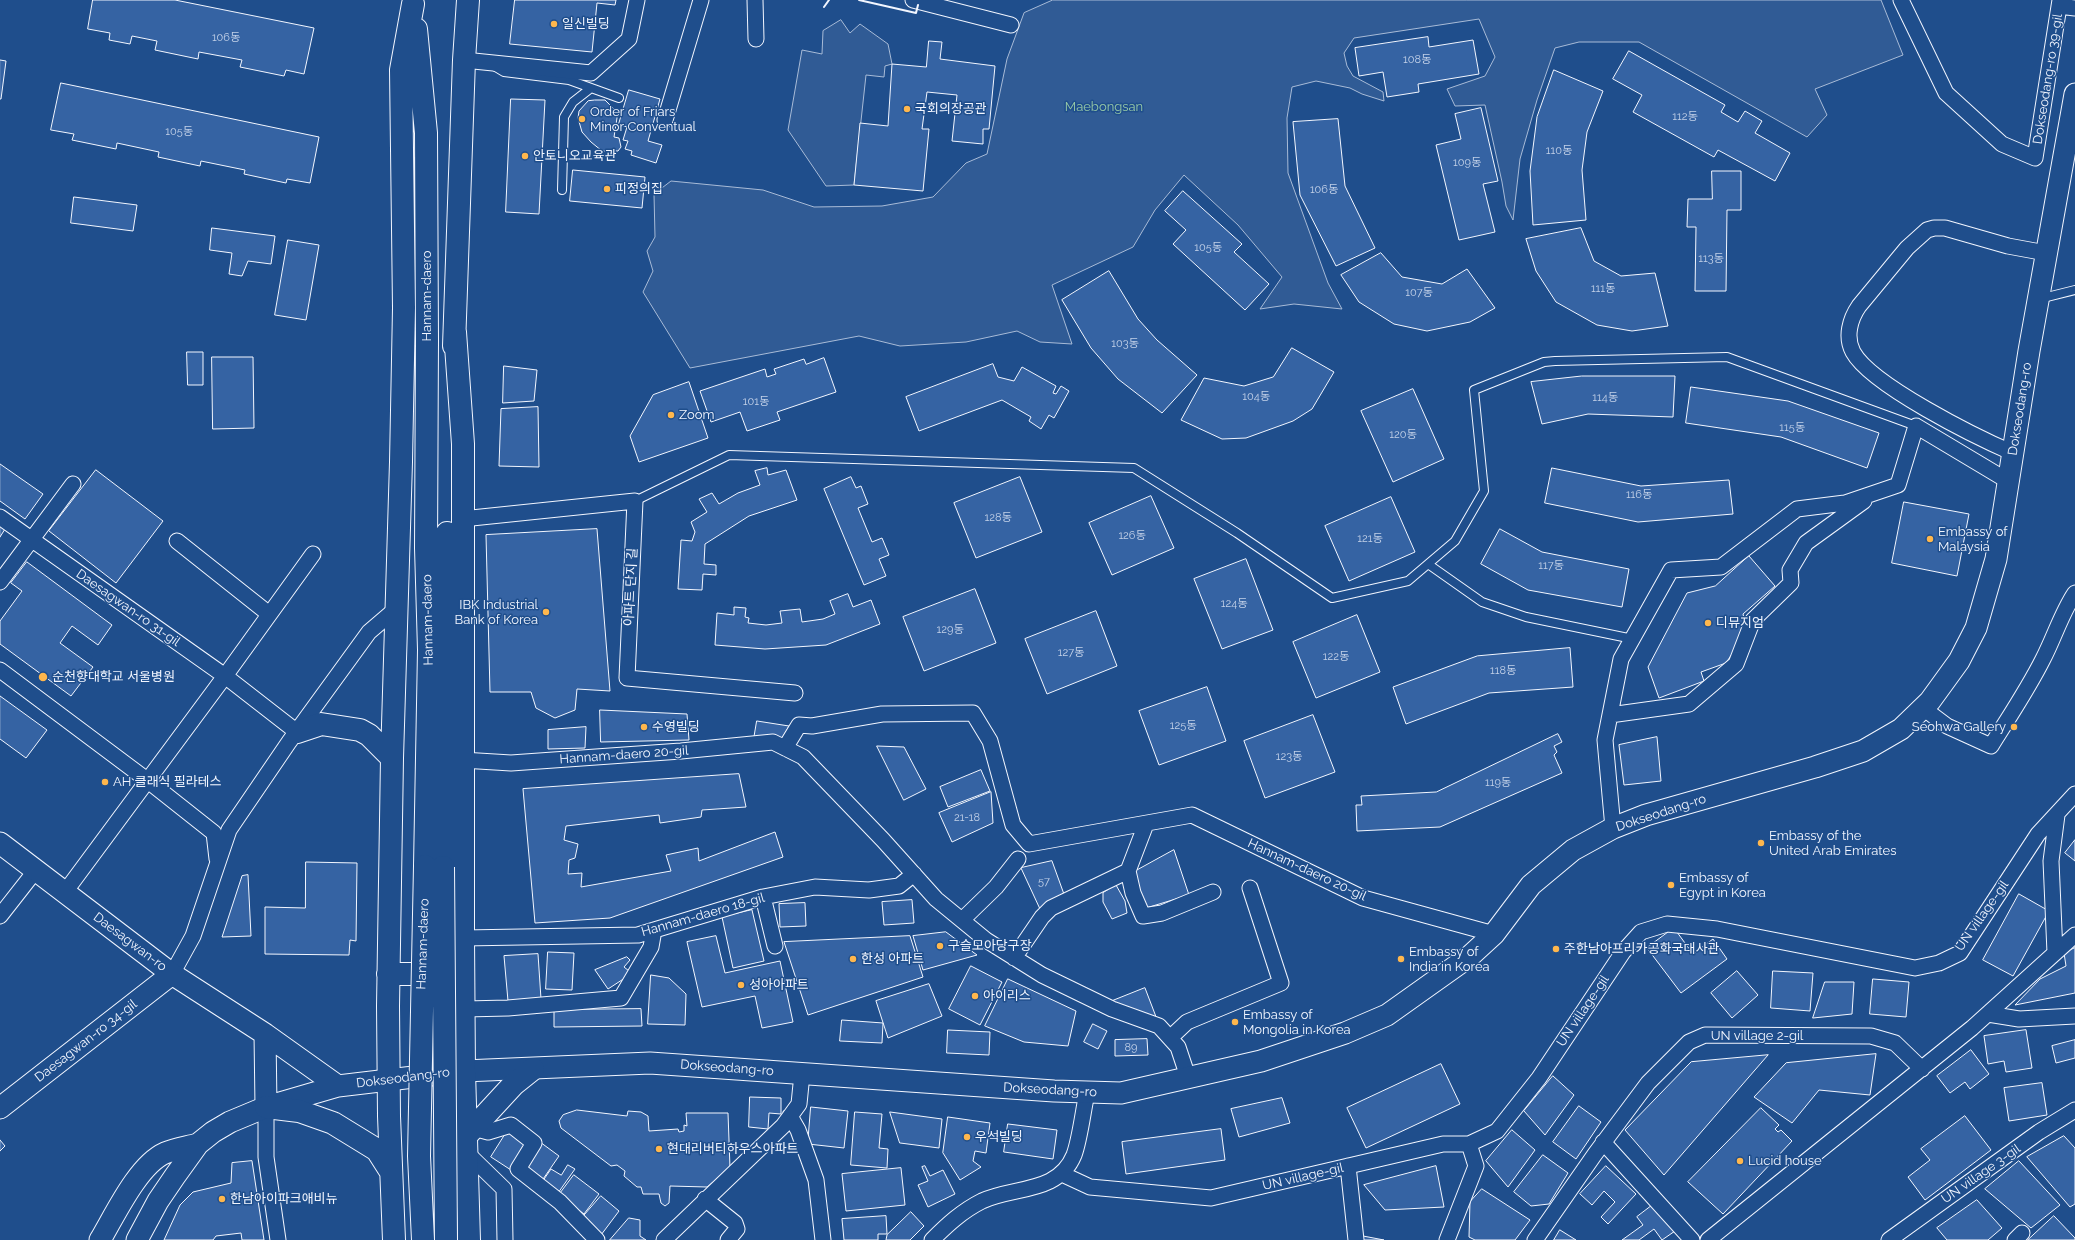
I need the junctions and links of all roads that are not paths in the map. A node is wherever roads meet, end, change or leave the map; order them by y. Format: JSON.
{"nodes":[{"id":1,"x":468,"y":0,"type":"edge"},
{"id":2,"x":637,"y":0,"type":"edge"},
{"id":3,"x":701,"y":0,"type":"edge"},
{"id":4,"x":755,"y":0,"type":"edge"},
{"id":5,"x":913,"y":0,"type":"edge"},
{"id":6,"x":1901,"y":0,"type":"edge"},
{"id":7,"x":413,"y":2,"type":"edge"},
{"id":8,"x":2060,"y":3,"type":"edge"},
{"id":9,"x":2075,"y":8,"type":"edge"},
{"id":10,"x":1011,"y":25,"type":"dead end"},
{"id":11,"x":756,"y":39,"type":"dead end"},
{"id":12,"x":464,"y":60,"type":"junction"},
{"id":13,"x":488,"y":62,"type":"junction"},
{"id":14,"x":591,"y":88,"type":"junction"},
{"id":15,"x":2075,"y":94,"type":"edge"},
{"id":16,"x":619,"y":98,"type":"dead end"},
{"id":17,"x":665,"y":120,"type":"dead end"},
{"id":18,"x":562,"y":190,"type":"dead end"},
{"id":19,"x":2046,"y":253,"type":"junction"},
{"id":20,"x":2075,"y":290,"type":"edge"},
{"id":21,"x":2038,"y":299,"type":"junction"},
{"id":22,"x":455,"y":332,"type":"junction"},
{"id":23,"x":1916,"y":426,"type":"junction"},
{"id":24,"x":2013,"y":453,"type":"junction"},
{"id":25,"x":2008,"y":481,"type":"junction"},
{"id":26,"x":73,"y":484,"type":"dead end"},
{"id":27,"x":1877,"y":492,"type":"junction"},
{"id":28,"x":635,"y":501,"type":"junction"},
{"id":29,"x":0,"y":517,"type":"edge"},
{"id":30,"x":462,"y":519,"type":"junction"},
{"id":31,"x":32,"y":540,"type":"junction"},
{"id":32,"x":177,"y":541,"type":"dead end"},
{"id":33,"x":313,"y":554,"type":"dead end"},
{"id":34,"x":1428,"y":564,"type":"junction"},
{"id":35,"x":0,"y":582,"type":"edge"},
{"id":36,"x":2075,"y":593,"type":"edge"},
{"id":37,"x":398,"y":608,"type":"junction"},
{"id":38,"x":269,"y":614,"type":"junction"},
{"id":39,"x":1633,"y":639,"type":"junction"},
{"id":40,"x":0,"y":670,"type":"edge"},
{"id":41,"x":225,"y":676,"type":"junction"},
{"id":42,"x":795,"y":693,"type":"dead end"},
{"id":43,"x":1923,"y":708,"type":"junction"},
{"id":44,"x":1610,"y":715,"type":"junction"},
{"id":45,"x":297,"y":732,"type":"junction"},
{"id":46,"x":785,"y":748,"type":"junction"},
{"id":47,"x":392,"y":758,"type":"junction"},
{"id":48,"x":462,"y":760,"type":"junction"},
{"id":49,"x":147,"y":780,"type":"junction"},
{"id":50,"x":2075,"y":794,"type":"edge"},
{"id":51,"x":2056,"y":815,"type":"junction"},
{"id":52,"x":1146,"y":824,"type":"junction"},
{"id":53,"x":1613,"y":828,"type":"junction"},
{"id":54,"x":0,"y":843,"type":"edge"},
{"id":55,"x":1018,"y":859,"type":"dead end"},
{"id":56,"x":218,"y":862,"type":"junction"},
{"id":57,"x":434,"y":866,"type":"junction"},
{"id":58,"x":36,"y":870,"type":"junction"},
{"id":59,"x":1128,"y":871,"type":"junction"},
{"id":60,"x":914,"y":874,"type":"junction"},
{"id":61,"x":1250,"y":888,"type":"dead end"},
{"id":62,"x":65,"y":892,"type":"junction"},
{"id":63,"x":1212,"y":892,"type":"dead end"},
{"id":64,"x":763,"y":897,"type":"junction"},
{"id":65,"x":0,"y":916,"type":"edge"},
{"id":66,"x":962,"y":920,"type":"junction"},
{"id":67,"x":654,"y":930,"type":"junction"},
{"id":68,"x":1494,"y":934,"type":"junction"},
{"id":69,"x":2075,"y":935,"type":"edge"},
{"id":70,"x":463,"y":938,"type":"junction"},
{"id":71,"x":775,"y":946,"type":"dead end"},
{"id":72,"x":2055,"y":953,"type":"junction"},
{"id":73,"x":1014,"y":958,"type":"junction"},
{"id":74,"x":172,"y":974,"type":"junction"},
{"id":75,"x":388,"y":974,"type":"junction"},
{"id":76,"x":464,"y":974,"type":"junction"},
{"id":77,"x":465,"y":1009,"type":"junction"},
{"id":78,"x":1988,"y":1014,"type":"junction"},
{"id":79,"x":2075,"y":1016,"type":"edge"},
{"id":80,"x":265,"y":1034,"type":"junction"},
{"id":81,"x":1170,"y":1038,"type":"junction"},
{"id":82,"x":533,"y":1068,"type":"junction"},
{"id":83,"x":1922,"y":1069,"type":"junction"},
{"id":84,"x":464,"y":1071,"type":"junction"},
{"id":85,"x":802,"y":1074,"type":"junction"},
{"id":86,"x":1188,"y":1077,"type":"junction"},
{"id":87,"x":390,"y":1080,"type":"junction"},
{"id":88,"x":338,"y":1086,"type":"junction"},
{"id":89,"x":1087,"y":1093,"type":"junction"},
{"id":90,"x":266,"y":1107,"type":"junction"},
{"id":91,"x":0,"y":1108,"type":"edge"},
{"id":92,"x":790,"y":1116,"type":"junction"},
{"id":93,"x":2072,"y":1117,"type":"edge"},
{"id":94,"x":469,"y":1139,"type":"junction"},
{"id":95,"x":1603,"y":1142,"type":"junction"},
{"id":96,"x":198,"y":1144,"type":"junction"},
{"id":97,"x":1469,"y":1144,"type":"junction"},
{"id":98,"x":1348,"y":1166,"type":"junction"},
{"id":99,"x":391,"y":1172,"type":"junction"},
{"id":100,"x":1062,"y":1174,"type":"junction"},
{"id":101,"x":705,"y":1199,"type":"junction"},
{"id":102,"x":100,"y":1240,"type":"edge"},
{"id":103,"x":137,"y":1240,"type":"edge"},
{"id":104,"x":278,"y":1240,"type":"edge"},
{"id":105,"x":394,"y":1240,"type":"edge"},
{"id":106,"x":423,"y":1240,"type":"edge"},
{"id":107,"x":446,"y":1240,"type":"edge"},
{"id":108,"x":469,"y":1240,"type":"edge"},
{"id":109,"x":505,"y":1240,"type":"edge"},
{"id":110,"x":597,"y":1240,"type":"edge"},
{"id":111,"x":664,"y":1240,"type":"edge"},
{"id":112,"x":728,"y":1240,"type":"edge"},
{"id":113,"x":823,"y":1240,"type":"edge"},
{"id":114,"x":932,"y":1240,"type":"edge"},
{"id":115,"x":1356,"y":1240,"type":"edge"},
{"id":116,"x":1447,"y":1240,"type":"edge"},
{"id":117,"x":1535,"y":1240,"type":"edge"},
{"id":118,"x":1692,"y":1240,"type":"edge"},
{"id":119,"x":1708,"y":1240,"type":"edge"},
{"id":120,"x":1889,"y":1240,"type":"edge"}],
"edges":[{"from":1,"to":12,"type":"main road","name":"Hannam-daero"},
{"from":2,"to":13,"type":"street"},
{"from":3,"to":17,"type":"street"},
{"from":4,"to":11,"type":"street"},
{"from":5,"to":10,"type":"street"},
{"from":6,"to":8,"type":"street","name":"Dokseodang-ro 39-gil"},
{"from":7,"to":37,"type":"main road"},
{"from":7,"to":57,"type":"main road","name":"Hannam-daero"},
{"from":8,"to":9,"type":"street"},
{"from":12,"to":13,"type":"street"},
{"from":12,"to":22,"type":"main road","name":"Hannam-daero"},
{"from":13,"to":14,"type":"lane"},
{"from":14,"to":16,"type":"lane"},
{"from":14,"to":18,"type":"lane"},
{"from":15,"to":19,"type":"main road","name":"Dokseodang-ro"},
{"from":19,"to":21,"type":"main road","name":"Dokseodang-ro"},
{"from":19,"to":24,"type":"street"},
{"from":20,"to":21,"type":"lane"},
{"from":21,"to":24,"type":"main road","name":"Dokseodang-ro"},
{"from":22,"to":30,"type":"main road"},
{"from":22,"to":57,"type":"main road","name":"Hannam-daero"},
{"from":23,"to":25,"type":"street"},
{"from":23,"to":27,"type":"street"},
{"from":23,"to":34,"type":"lane"},
{"from":24,"to":25,"type":"main road","name":"Dokseodang-ro"},
{"from":25,"to":43,"type":"main road","name":"Dokseodang-ro"},
{"from":26,"to":31,"type":"street"},
{"from":27,"to":39,"type":"street"},
{"from":27,"to":44,"type":"street"},
{"from":28,"to":30,"type":"street"},
{"from":28,"to":34,"type":"lane"},
{"from":28,"to":42,"type":"street","name":"아파트 단지 길"},
{"from":29,"to":31,"type":"street","name":"Daesagwan-ro 31-gil"},
{"from":30,"to":48,"type":"main road"},
{"from":31,"to":35,"type":"street"},
{"from":31,"to":41,"type":"street","name":"Daesagwan-ro 31-gil"},
{"from":32,"to":38,"type":"street"},
{"from":33,"to":38,"type":"street"},
{"from":34,"to":39,"type":"lane"},
{"from":36,"to":43,"type":"street"},
{"from":37,"to":45,"type":"street"},
{"from":37,"to":47,"type":"main road"},
{"from":38,"to":41,"type":"street"},
{"from":39,"to":44,"type":"street"},
{"from":40,"to":49,"type":"street"},
{"from":41,"to":45,"type":"street","name":"Daesagwan-ro 31-gil"},
{"from":41,"to":49,"type":"street"},
{"from":43,"to":53,"type":"main road","name":"Dokseodang-ro"},
{"from":44,"to":53,"type":"street"},
{"from":45,"to":47,"type":"main road"},
{"from":45,"to":56,"type":"street"},
{"from":46,"to":48,"type":"street","name":"Hannam-daero 20-gil"},
{"from":46,"to":52,"type":"street","name":"Hannam-daero 20-gil"},
{"from":46,"to":60,"type":"street","name":"Hannam-daero 20-gil"},
{"from":47,"to":75,"type":"main road"},
{"from":48,"to":70,"type":"main road"},
{"from":49,"to":56,"type":"street"},
{"from":49,"to":62,"type":"street"},
{"from":50,"to":51,"type":"street","name":"UN village-gil"},
{"from":51,"to":72,"type":"street"},
{"from":51,"to":97,"type":"street","name":"UN village-gil"},
{"from":52,"to":59,"type":"street"},
{"from":52,"to":68,"type":"street","name":"Hannam-daero 20-gil"},
{"from":53,"to":68,"type":"main road","name":"Dokseodang-ro"},
{"from":54,"to":58,"type":"main road","name":"Daesagwan-ro"},
{"from":55,"to":66,"type":"street"},
{"from":56,"to":74,"type":"street"},
{"from":57,"to":106,"type":"main road","name":"Hannam-daero","bridge":true},
{"from":57,"to":107,"type":"main road","name":"Hannam-daero","bridge":true},
{"from":58,"to":62,"type":"main road","name":"Daesagwan-ro"},
{"from":58,"to":65,"type":"street"},
{"from":59,"to":63,"type":"street"},
{"from":59,"to":73,"type":"street"},
{"from":60,"to":64,"type":"street","name":"Hannam-daero 18-gil"},
{"from":60,"to":66,"type":"street","name":"Hannam-daero 20-gil"},
{"from":61,"to":81,"type":"street"},
{"from":62,"to":74,"type":"main road","name":"Daesagwan-ro"},
{"from":64,"to":67,"type":"street","name":"Hannam-daero 18-gil"},
{"from":64,"to":71,"type":"street"},
{"from":66,"to":73,"type":"street","name":"Hannam-daero 20-gil"},
{"from":67,"to":70,"type":"street","name":"Hannam-daero 18-gil"},
{"from":67,"to":77,"type":"street"},
{"from":68,"to":86,"type":"main road","name":"Dokseodang-ro"},
{"from":69,"to":72,"type":"street"},
{"from":70,"to":76,"type":"main road"},
{"from":72,"to":78,"type":"street"},
{"from":73,"to":81,"type":"street","name":"Hannam-daero 20-gil"},
{"from":74,"to":80,"type":"main road","name":"Daesagwan-ro"},
{"from":74,"to":91,"type":"main road","name":"Daesagwan-ro 34-gil"},
{"from":75,"to":76,"type":"main road"},
{"from":75,"to":87,"type":"main road"},
{"from":76,"to":77,"type":"main road"},
{"from":77,"to":84,"type":"main road"},
{"from":78,"to":79,"type":"street"},
{"from":78,"to":83,"type":"street"},
{"from":80,"to":88,"type":"main road","name":"Daesagwan-ro"},
{"from":80,"to":90,"type":"main road"},
{"from":81,"to":86,"type":"street","name":"Hannam-daero 20-gil"},
{"from":82,"to":84,"type":"main road","name":"Dokseodang-ro"},
{"from":82,"to":85,"type":"main road","name":"Dokseodang-ro"},
{"from":82,"to":94,"type":"main road"},
{"from":83,"to":95,"type":"street","name":"UN village 2-gil"},
{"from":83,"to":119,"type":"street"},
{"from":84,"to":87,"type":"main road","name":"Dokseodang-ro"},
{"from":84,"to":94,"type":"main road"},
{"from":85,"to":89,"type":"main road","name":"Dokseodang-ro"},
{"from":85,"to":92,"type":"street"},
{"from":86,"to":89,"type":"main road","name":"Dokseodang-ro"},
{"from":87,"to":88,"type":"main road","name":"Dokseodang-ro"},
{"from":87,"to":99,"type":"main road"},
{"from":88,"to":90,"type":"main road","name":"Dokseodang-ro"},
{"from":89,"to":100,"type":"street"},
{"from":90,"to":96,"type":"main road","name":"Dokseodang-ro"},
{"from":90,"to":99,"type":"main road"},
{"from":90,"to":104,"type":"street"},
{"from":92,"to":101,"type":"street"},
{"from":92,"to":113,"type":"street"},
{"from":93,"to":120,"type":"street","name":"UN village 3-gil"},
{"from":94,"to":108,"type":"main road"},
{"from":94,"to":109,"type":"street"},
{"from":94,"to":110,"type":"street"},
{"from":95,"to":117,"type":"street","name":"UN village 2-gil"},
{"from":95,"to":118,"type":"street"},
{"from":96,"to":102,"type":"main road"},
{"from":96,"to":103,"type":"main road","name":"Dokseodang-ro"},
{"from":97,"to":98,"type":"street","name":"UN village-gil"},
{"from":97,"to":116,"type":"street"},
{"from":98,"to":100,"type":"street","name":"UN village-gil"},
{"from":98,"to":115,"type":"street"},
{"from":99,"to":105,"type":"main road"},
{"from":100,"to":114,"type":"street"},
{"from":101,"to":111,"type":"street"},
{"from":101,"to":112,"type":"street"}]}
